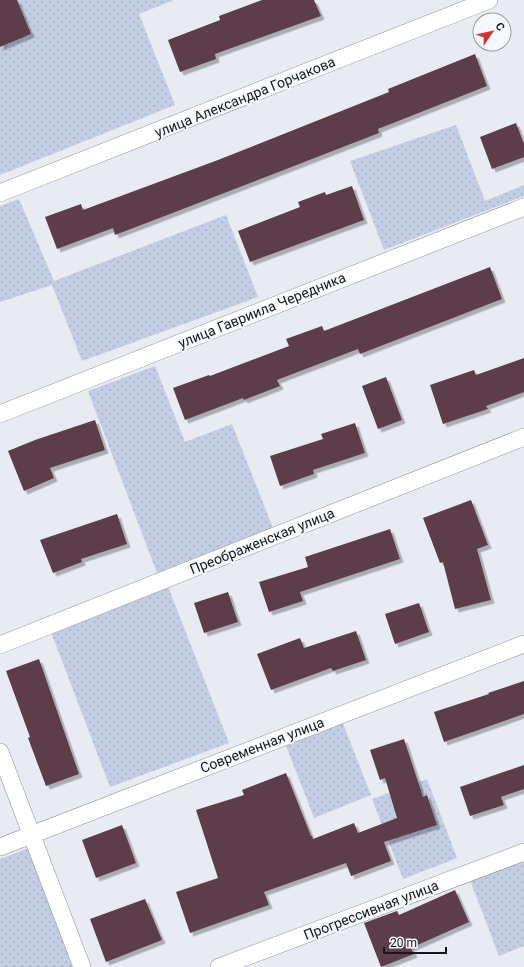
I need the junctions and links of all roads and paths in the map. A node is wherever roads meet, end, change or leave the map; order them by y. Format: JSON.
{"nodes":[{"id":1,"x":489,"y":0,"type":"edge"},
{"id":2,"x":0,"y":193,"type":"edge"},
{"id":3,"x":524,"y":207,"type":"edge"},
{"id":4,"x":0,"y":414,"type":"edge"},
{"id":5,"x":524,"y":437,"type":"edge"},
{"id":6,"x":524,"y":644,"type":"edge"},
{"id":7,"x":0,"y":645,"type":"edge"},
{"id":8,"x":0,"y":752,"type":"edge"},
{"id":9,"x":32,"y":835,"type":"junction"},
{"id":10,"x":0,"y":847,"type":"edge"},
{"id":11,"x":524,"y":852,"type":"edge"},
{"id":12,"x":82,"y":967,"type":"edge"},
{"id":13,"x":219,"y":967,"type":"edge"}],
"edges":[{"from":1,"to":2,"type":"street","name":"улица Александра Горчакова"},
{"from":3,"to":4,"type":"street","name":"улица Гавриила Чередника"},
{"from":5,"to":7,"type":"street","name":"Преображенская улица"},
{"from":6,"to":9,"type":"street","name":"Современная улица"},
{"from":8,"to":9,"type":"street"},
{"from":9,"to":10,"type":"street","name":"Современная улица"},
{"from":9,"to":12,"type":"street"},
{"from":11,"to":13,"type":"street","name":"Прогрессивная улица"}]}
